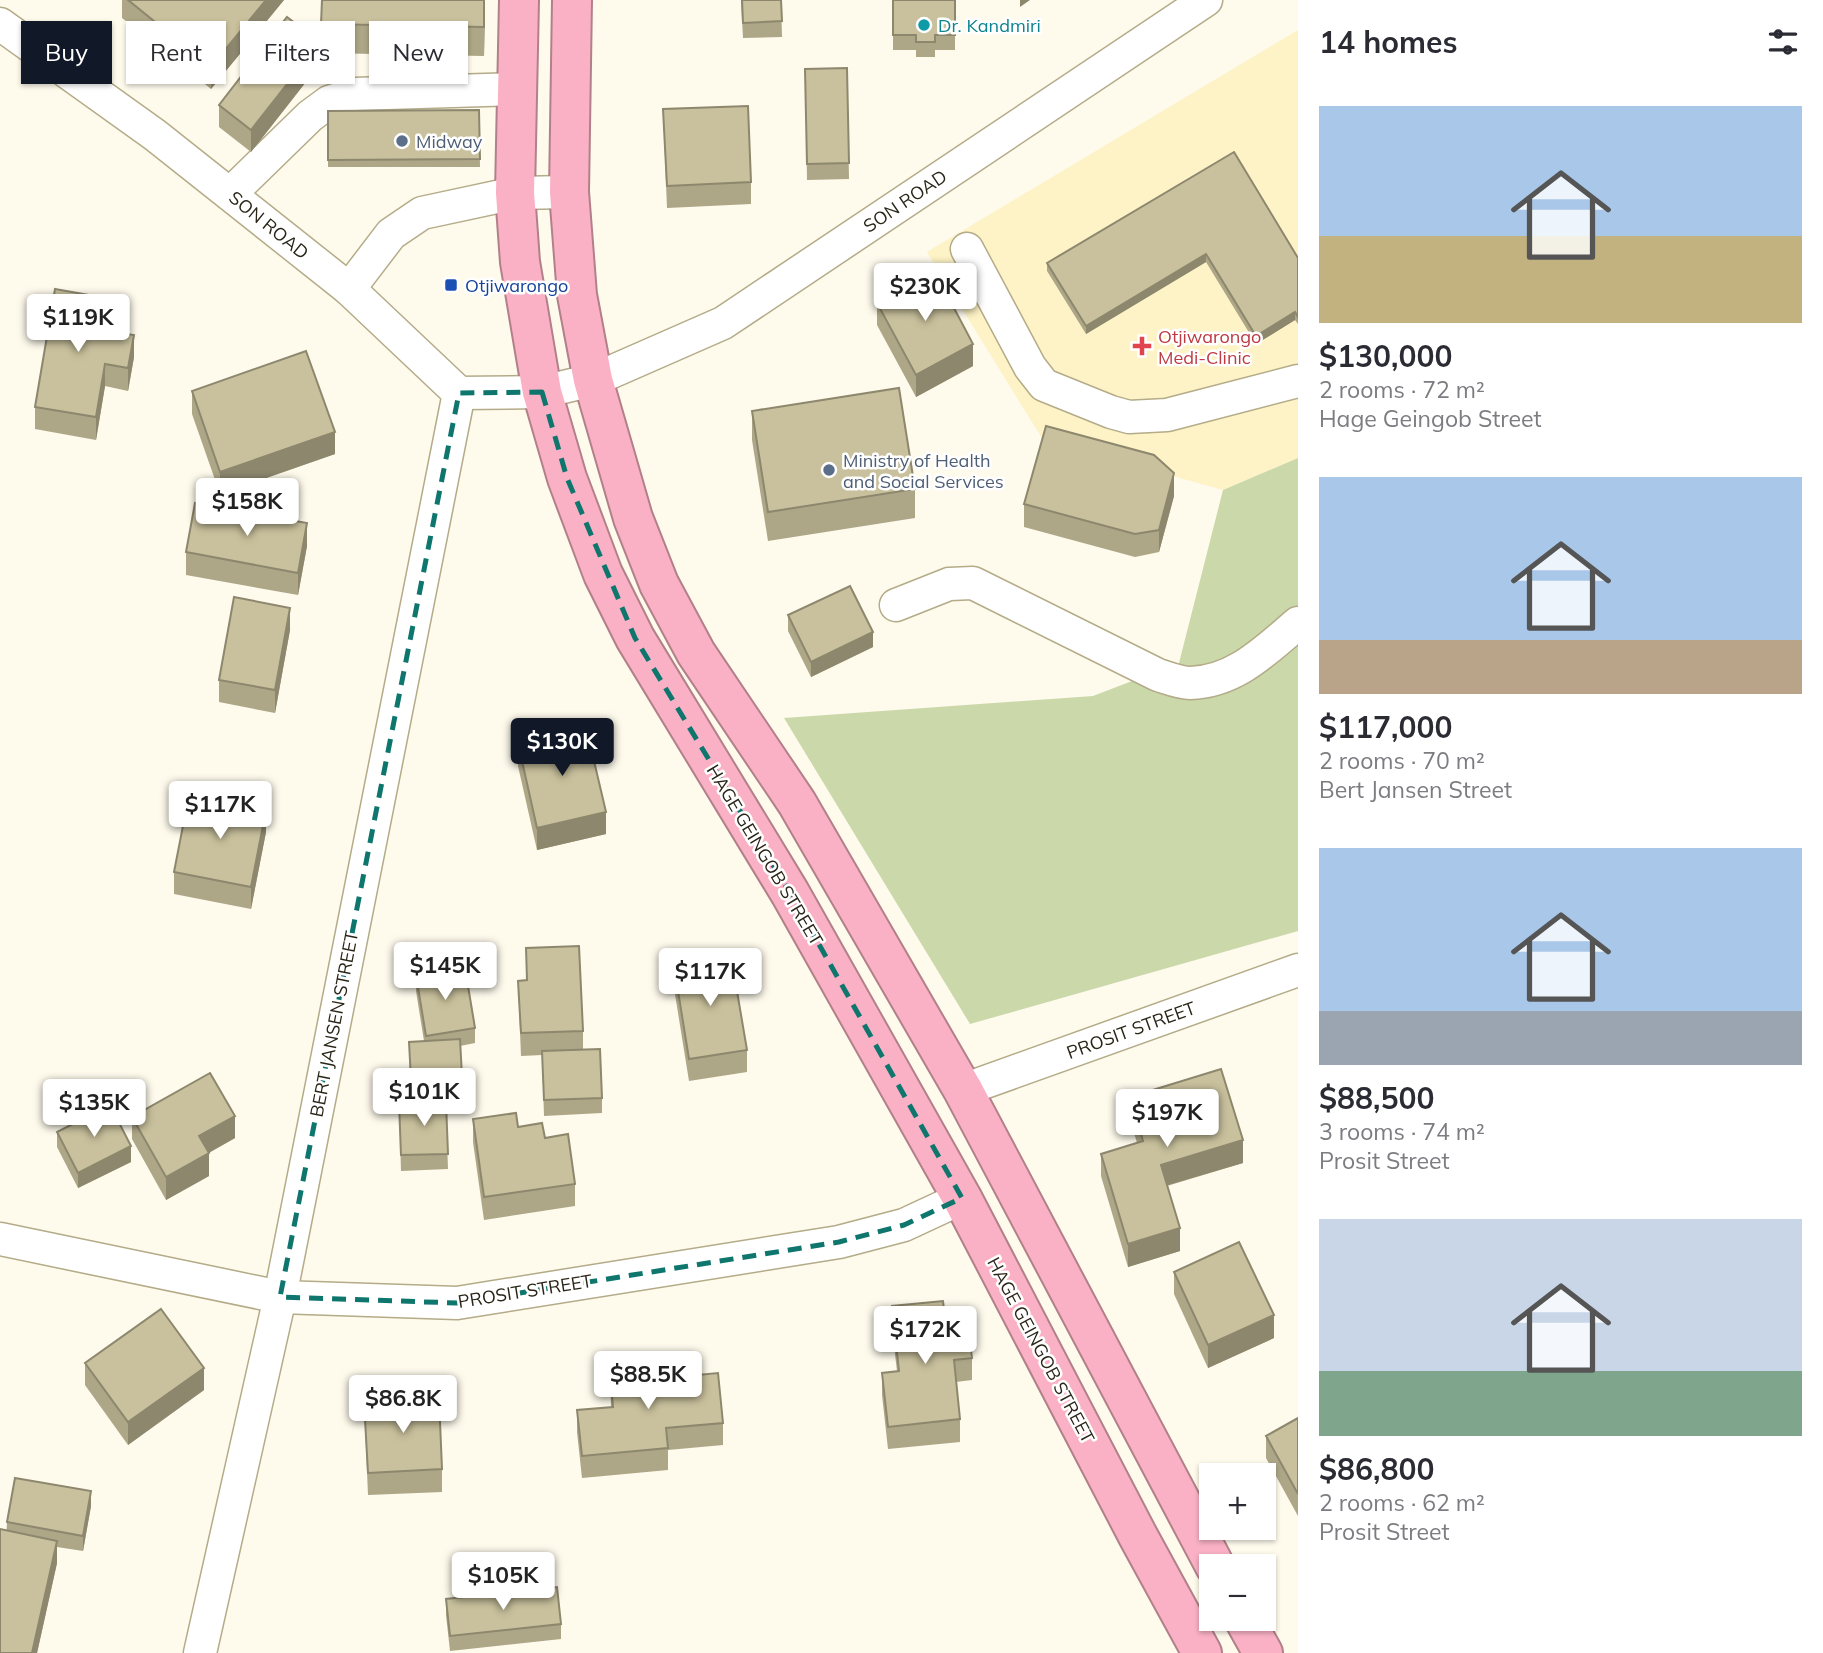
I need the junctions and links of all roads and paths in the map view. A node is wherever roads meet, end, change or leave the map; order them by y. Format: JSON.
{"nodes":[{"id":1,"x":1206,"y":0,"type":"edge"},
{"id":2,"x":519,"y":15,"type":"edge"},
{"id":3,"x":571,"y":16,"type":"edge"},
{"id":4,"x":0,"y":24,"type":"edge"},
{"id":5,"x":517,"y":89,"type":"junction"},
{"id":6,"x":569,"y":192,"type":"junction"},
{"id":7,"x":514,"y":193,"type":"junction"},
{"id":8,"x":230,"y":194,"type":"junction"},
{"id":9,"x":967,"y":249,"type":"dead end"},
{"id":10,"x":349,"y":289,"type":"junction"},
{"id":11,"x":593,"y":380,"type":"junction"},
{"id":12,"x":1298,"y":382,"type":"edge"},
{"id":13,"x":542,"y":392,"type":"junction"},
{"id":14,"x":459,"y":393,"type":"junction"},
{"id":15,"x":896,"y":605,"type":"dead end"},
{"id":16,"x":1298,"y":623,"type":"edge"},
{"id":17,"x":1298,"y":970,"type":"edge"},
{"id":18,"x":963,"y":1090,"type":"junction"},
{"id":19,"x":962,"y":1198,"type":"junction"},
{"id":20,"x":0,"y":1239,"type":"edge"},
{"id":21,"x":280,"y":1297,"type":"junction"},
{"id":22,"x":1209,"y":1554,"type":"edge"},
{"id":23,"x":1251,"y":1631,"type":"edge"},
{"id":24,"x":200,"y":1653,"type":"edge"},
{"id":25,"x":1202,"y":1653,"type":"edge"},
{"id":26,"x":1263,"y":1653,"type":"edge"}],
"edges":[{"from":1,"to":11,"type":"street","name":"SON ROAD"},
{"from":2,"to":3,"type":"highway"},
{"from":2,"to":5,"type":"highway","name":"HAGE GEINGOB STREET"},
{"from":3,"to":6,"type":"highway"},
{"from":4,"to":8,"type":"street","name":"SON ROAD"},
{"from":5,"to":7,"type":"highway","name":"HAGE GEINGOB STREET"},
{"from":5,"to":8,"type":"street"},
{"from":6,"to":7,"type":"street"},
{"from":6,"to":11,"type":"highway"},
{"from":7,"to":10,"type":"street"},
{"from":7,"to":13,"type":"highway","name":"HAGE GEINGOB STREET"},
{"from":8,"to":10,"type":"street","name":"SON ROAD"},
{"from":9,"to":12,"type":"street"},
{"from":10,"to":14,"type":"street","name":"SON ROAD"},
{"from":11,"to":13,"type":"street","name":"SON ROAD"},
{"from":11,"to":18,"type":"highway"},
{"from":13,"to":14,"type":"street"},
{"from":13,"to":19,"type":"highway","name":"HAGE GEINGOB STREET"},
{"from":14,"to":21,"type":"street","name":"BERT JANSEN STREET"},
{"from":15,"to":16,"type":"street"},
{"from":17,"to":18,"type":"street","name":"PROSIT STREET"},
{"from":18,"to":22,"type":"highway"},
{"from":19,"to":21,"type":"street","name":"PROSIT STREET"},
{"from":19,"to":25,"type":"highway","name":"HAGE GEINGOB STREET"},
{"from":20,"to":21,"type":"street","name":"PROSIT STREET"},
{"from":21,"to":24,"type":"street","name":"BERT JANSEN STREET"},
{"from":23,"to":26,"type":"highway"}]}
